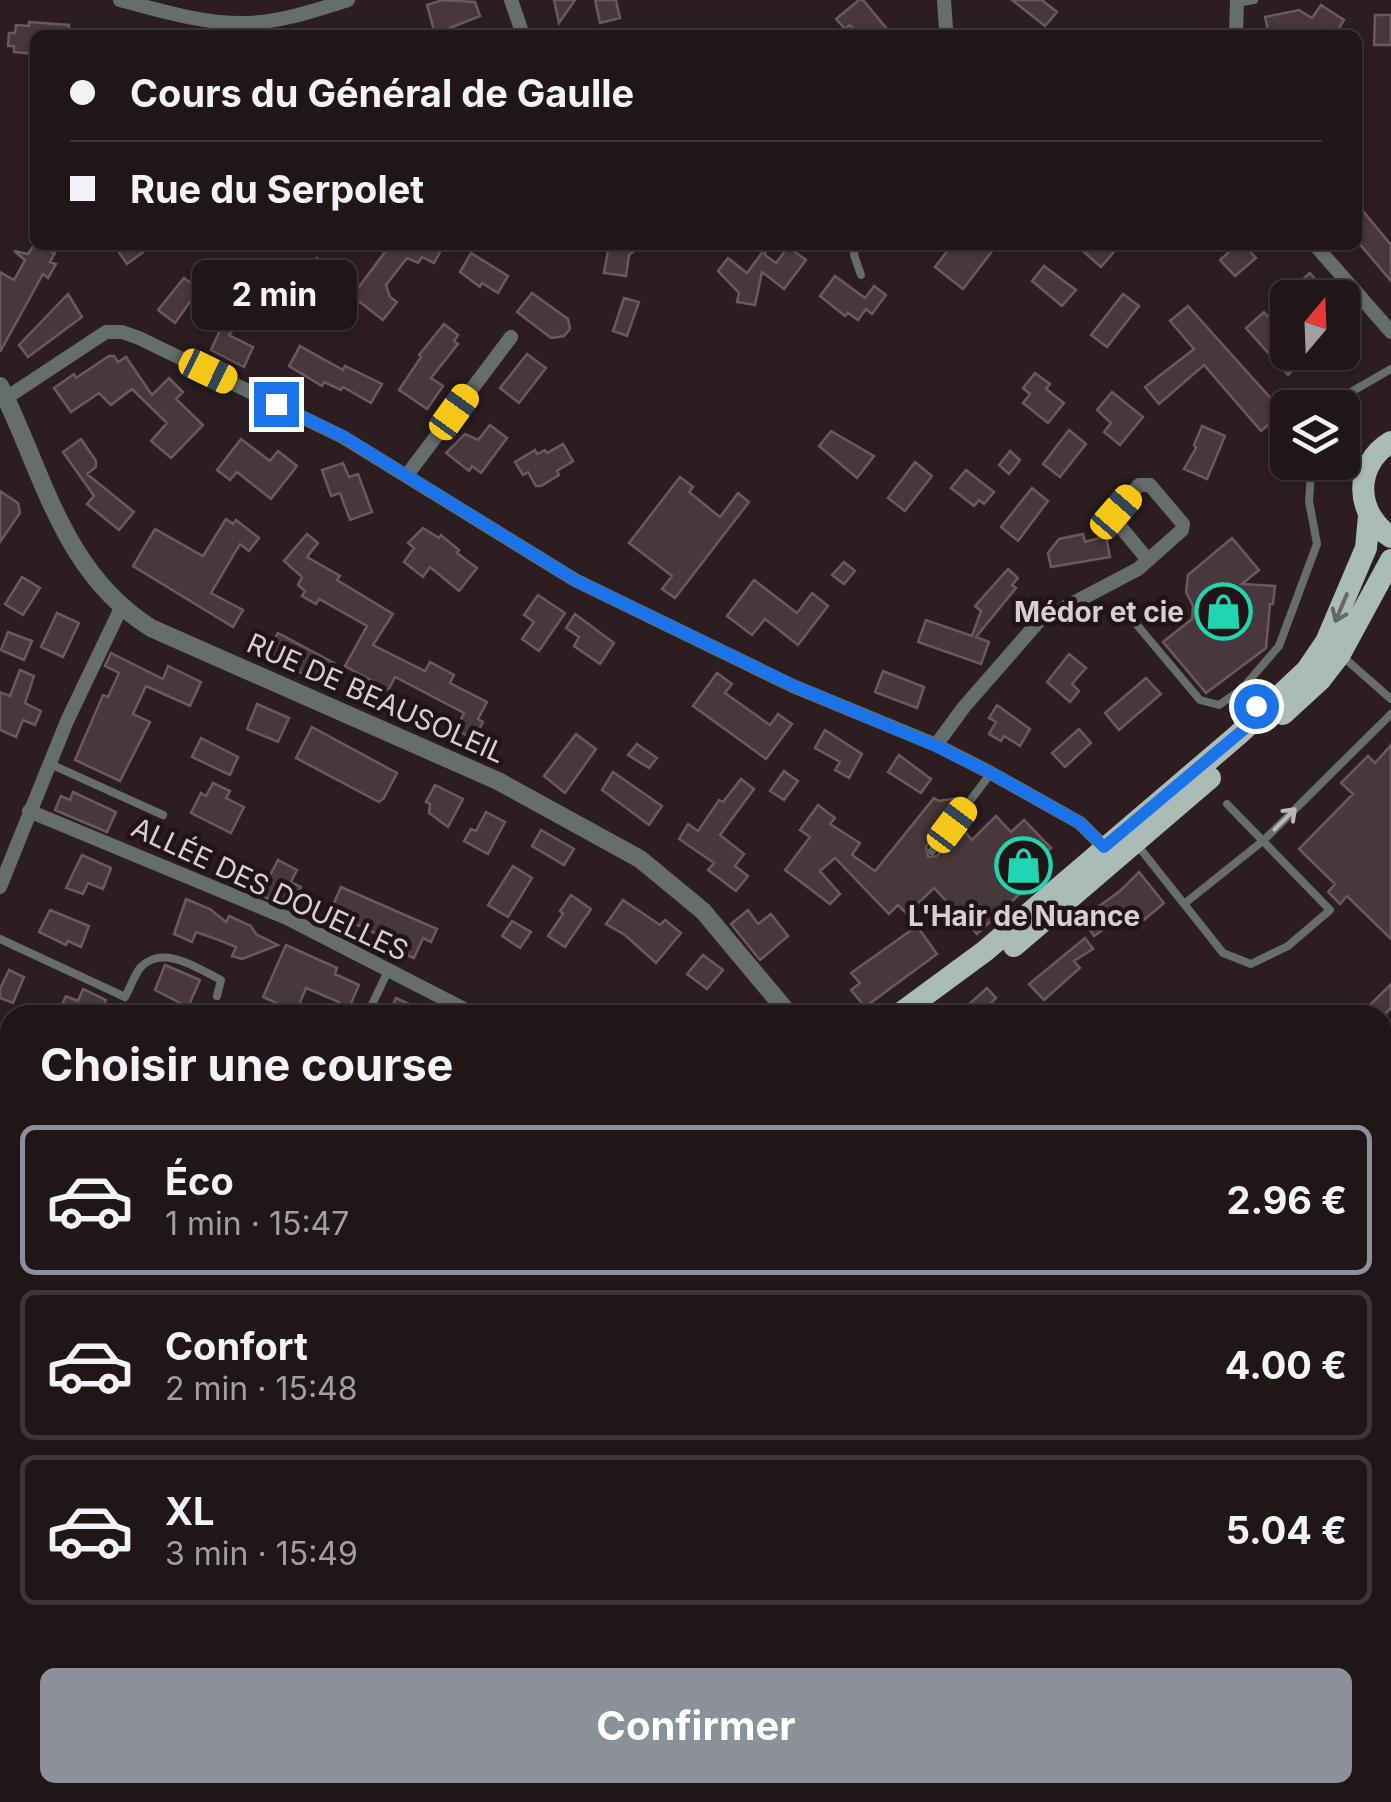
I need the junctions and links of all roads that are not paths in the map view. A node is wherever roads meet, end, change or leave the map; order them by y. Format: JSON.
{"nodes":[{"id":1,"x":120,"y":0,"type":"edge"},
{"id":2,"x":348,"y":0,"type":"edge"},
{"id":3,"x":511,"y":0,"type":"edge"},
{"id":4,"x":944,"y":0,"type":"edge"},
{"id":5,"x":1254,"y":0,"type":"edge"},
{"id":6,"x":1237,"y":2,"type":"edge"},
{"id":7,"x":521,"y":30,"type":"edge"},
{"id":8,"x":947,"y":30,"type":"edge"},
{"id":9,"x":1236,"y":30,"type":"edge"},
{"id":10,"x":855,"y":250,"type":"edge"},
{"id":11,"x":1319,"y":250,"type":"edge"},
{"id":12,"x":862,"y":275,"type":"dead end"},
{"id":13,"x":1391,"y":332,"type":"edge"},
{"id":14,"x":486,"y":337,"type":"dead end"},
{"id":15,"x":1391,"y":369,"type":"edge"},
{"id":16,"x":1354,"y":390,"type":"edge"},
{"id":17,"x":3,"y":392,"type":"edge"},
{"id":18,"x":1391,"y":442,"type":"edge"},
{"id":19,"x":407,"y":475,"type":"junction"},
{"id":20,"x":1311,"y":480,"type":"edge"},
{"id":21,"x":1368,"y":516,"type":"junction"},
{"id":22,"x":1391,"y":537,"type":"edge"},
{"id":23,"x":1148,"y":560,"type":"junction"},
{"id":24,"x":1391,"y":560,"type":"edge"},
{"id":25,"x":121,"y":608,"type":"junction"},
{"id":26,"x":1137,"y":626,"type":"dead end"},
{"id":27,"x":1340,"y":654,"type":"junction"},
{"id":28,"x":1242,"y":689,"type":"junction"},
{"id":29,"x":1391,"y":699,"type":"edge"},
{"id":30,"x":1262,"y":714,"type":"junction"},
{"id":31,"x":1391,"y":714,"type":"edge"},
{"id":32,"x":936,"y":746,"type":"junction"},
{"id":33,"x":48,"y":764,"type":"junction"},
{"id":34,"x":991,"y":773,"type":"junction"},
{"id":35,"x":1227,"y":804,"type":"dead end"},
{"id":36,"x":28,"y":811,"type":"junction"},
{"id":37,"x":163,"y":815,"type":"dead end"},
{"id":38,"x":1130,"y":836,"type":"junction"},
{"id":39,"x":1264,"y":840,"type":"junction"},
{"id":40,"x":932,"y":851,"type":"dead end"},
{"id":41,"x":1110,"y":853,"type":"junction"},
{"id":42,"x":0,"y":887,"type":"edge"},
{"id":43,"x":1184,"y":904,"type":"junction"},
{"id":44,"x":0,"y":940,"type":"edge"},
{"id":45,"x":989,"y":947,"type":"junction"},
{"id":46,"x":388,"y":971,"type":"junction"},
{"id":47,"x":217,"y":996,"type":"dead end"},
{"id":48,"x":372,"y":1005,"type":"edge"},
{"id":49,"x":457,"y":1005,"type":"edge"},
{"id":50,"x":782,"y":1005,"type":"edge"},
{"id":51,"x":911,"y":1005,"type":"edge"},
{"id":52,"x":924,"y":1005,"type":"edge"},
{"id":53,"x":937,"y":1005,"type":"edge"}],
"edges":[{"from":1,"to":2,"type":"street"},
{"from":3,"to":7,"type":"street"},
{"from":4,"to":8,"type":"street"},
{"from":5,"to":6,"type":"lane"},
{"from":6,"to":9,"type":"street"},
{"from":10,"to":12,"type":"lane"},
{"from":11,"to":13,"type":"street"},
{"from":14,"to":19,"type":"street"},
{"from":15,"to":16,"type":"lane"},
{"from":17,"to":19,"type":"street"},
{"from":17,"to":25,"type":"street","name":"RUE DE BEAUSOLEIL"},
{"from":18,"to":21,"type":"main road"},
{"from":19,"to":32,"type":"street"},
{"from":20,"to":28,"type":"lane"},
{"from":21,"to":22,"type":"main road"},
{"from":21,"to":30,"type":"main road","one_way":true},
{"from":23,"to":23,"type":"street"},
{"from":23,"to":32,"type":"street"},
{"from":24,"to":27,"type":"main road"},
{"from":25,"to":33,"type":"street"},
{"from":25,"to":50,"type":"street","name":"RUE DE BEAUSOLEIL"},
{"from":26,"to":28,"type":"lane"},
{"from":27,"to":29,"type":"lane"},
{"from":27,"to":38,"type":"main road"},
{"from":28,"to":30,"type":"lane"},
{"from":30,"to":38,"type":"main road"},
{"from":39,"to":31,"type":"lane","one_way":true},
{"from":32,"to":34,"type":"street"},
{"from":33,"to":36,"type":"street"},
{"from":33,"to":37,"type":"lane"},
{"from":34,"to":40,"type":"lane"},
{"from":34,"to":41,"type":"street"},
{"from":35,"to":39,"type":"lane"},
{"from":36,"to":42,"type":"street"},
{"from":36,"to":46,"type":"street","name":"ALLÉE DES DOUELLES"},
{"from":38,"to":41,"type":"main road"},
{"from":38,"to":43,"type":"lane"},
{"from":39,"to":43,"type":"lane"},
{"from":39,"to":43,"type":"lane"},
{"from":41,"to":45,"type":"main road"},
{"from":41,"to":53,"type":"main road"},
{"from":44,"to":47,"type":"lane"},
{"from":45,"to":51,"type":"main road"},
{"from":45,"to":52,"type":"street"},
{"from":46,"to":48,"type":"lane"},
{"from":46,"to":49,"type":"street","name":"ALLÉE DES DOUELLES"}]}
